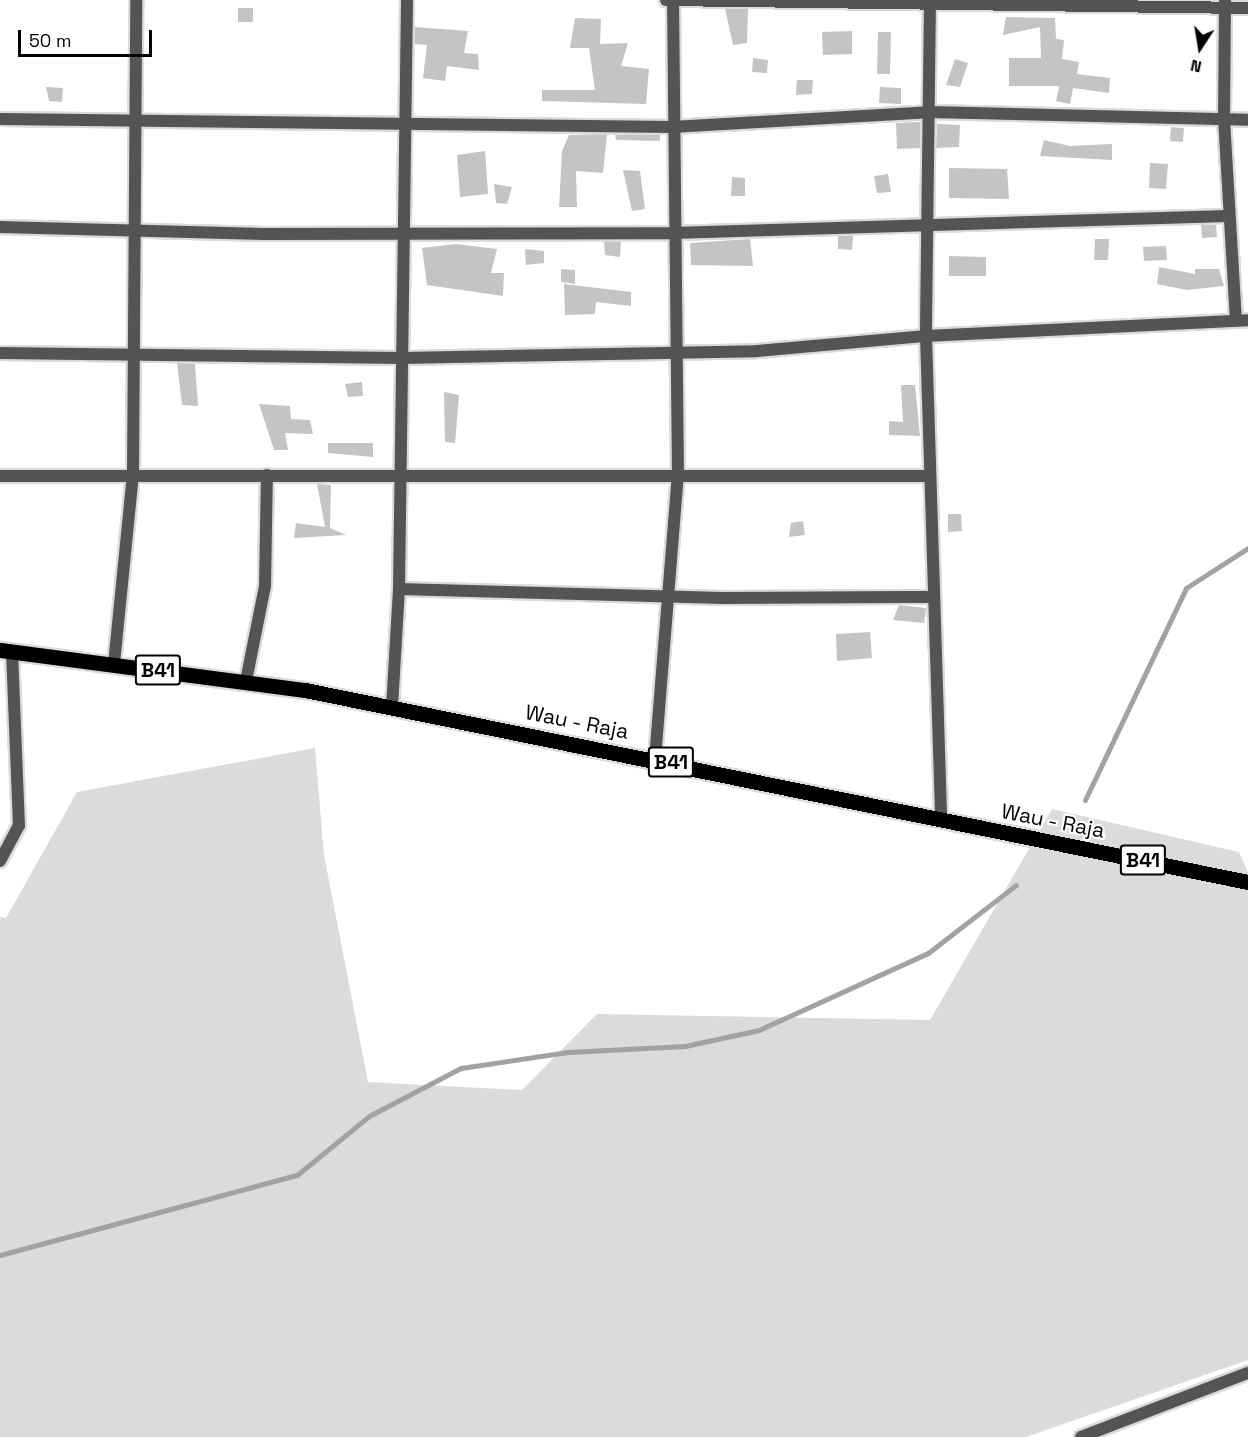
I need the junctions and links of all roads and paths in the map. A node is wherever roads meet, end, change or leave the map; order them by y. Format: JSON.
{"nodes":[{"id":1,"x":136,"y":0,"type":"edge"},
{"id":2,"x":407,"y":0,"type":"edge"},
{"id":3,"x":666,"y":0,"type":"edge"},
{"id":4,"x":673,"y":0,"type":"edge"},
{"id":5,"x":930,"y":2,"type":"edge"},
{"id":6,"x":1225,"y":4,"type":"edge"},
{"id":7,"x":1248,"y":8,"type":"edge"},
{"id":8,"x":929,"y":112,"type":"junction"},
{"id":9,"x":0,"y":119,"type":"edge"},
{"id":10,"x":1224,"y":119,"type":"junction"},
{"id":11,"x":135,"y":120,"type":"junction"},
{"id":12,"x":1248,"y":120,"type":"edge"},
{"id":13,"x":405,"y":123,"type":"junction"},
{"id":14,"x":672,"y":127,"type":"junction"},
{"id":15,"x":1228,"y":216,"type":"junction"},
{"id":16,"x":928,"y":221,"type":"junction"},
{"id":17,"x":0,"y":227,"type":"edge"},
{"id":18,"x":134,"y":230,"type":"junction"},
{"id":19,"x":673,"y":233,"type":"junction"},
{"id":20,"x":404,"y":234,"type":"junction"},
{"id":21,"x":1242,"y":320,"type":"edge"},
{"id":22,"x":927,"y":336,"type":"junction"},
{"id":23,"x":674,"y":352,"type":"junction"},
{"id":24,"x":0,"y":353,"type":"edge"},
{"id":25,"x":133,"y":354,"type":"junction"},
{"id":26,"x":402,"y":358,"type":"junction"},
{"id":27,"x":133,"y":473,"type":"junction"},
{"id":28,"x":267,"y":475,"type":"junction"},
{"id":29,"x":678,"y":475,"type":"junction"},
{"id":30,"x":0,"y":476,"type":"edge"},
{"id":31,"x":400,"y":476,"type":"junction"},
{"id":32,"x":929,"y":476,"type":"junction"},
{"id":33,"x":399,"y":589,"type":"junction"},
{"id":34,"x":669,"y":596,"type":"junction"},
{"id":35,"x":933,"y":597,"type":"junction"},
{"id":36,"x":6,"y":650,"type":"edge"},
{"id":37,"x":114,"y":664,"type":"junction"},
{"id":38,"x":246,"y":681,"type":"junction"},
{"id":39,"x":392,"y":707,"type":"junction"},
{"id":40,"x":655,"y":759,"type":"junction"},
{"id":41,"x":940,"y":819,"type":"junction"},
{"id":42,"x":0,"y":861,"type":"edge"},
{"id":43,"x":1248,"y":882,"type":"edge"},
{"id":44,"x":1248,"y":1373,"type":"edge"},
{"id":45,"x":1081,"y":1437,"type":"edge"}],
"edges":[{"from":1,"to":11,"type":"street"},
{"from":2,"to":13,"type":"street"},
{"from":3,"to":4,"type":"street"},
{"from":4,"to":5,"type":"street"},
{"from":4,"to":14,"type":"street"},
{"from":5,"to":6,"type":"street"},
{"from":5,"to":8,"type":"street"},
{"from":6,"to":7,"type":"street"},
{"from":6,"to":10,"type":"street"},
{"from":8,"to":10,"type":"street"},
{"from":8,"to":14,"type":"street"},
{"from":8,"to":16,"type":"street"},
{"from":9,"to":11,"type":"street"},
{"from":10,"to":12,"type":"street"},
{"from":10,"to":15,"type":"street"},
{"from":11,"to":13,"type":"street"},
{"from":11,"to":18,"type":"street"},
{"from":13,"to":14,"type":"street"},
{"from":13,"to":20,"type":"street"},
{"from":14,"to":19,"type":"street"},
{"from":15,"to":16,"type":"street"},
{"from":15,"to":21,"type":"street"},
{"from":16,"to":19,"type":"street"},
{"from":16,"to":22,"type":"street"},
{"from":17,"to":18,"type":"street"},
{"from":18,"to":20,"type":"street"},
{"from":18,"to":25,"type":"street"},
{"from":19,"to":20,"type":"street"},
{"from":19,"to":23,"type":"street"},
{"from":20,"to":26,"type":"street"},
{"from":21,"to":22,"type":"street"},
{"from":22,"to":23,"type":"street"},
{"from":22,"to":32,"type":"street"},
{"from":23,"to":26,"type":"street"},
{"from":23,"to":29,"type":"street"},
{"from":24,"to":25,"type":"street"},
{"from":25,"to":26,"type":"street"},
{"from":25,"to":27,"type":"street"},
{"from":26,"to":31,"type":"street"},
{"from":27,"to":28,"type":"street"},
{"from":27,"to":30,"type":"street"},
{"from":27,"to":37,"type":"street"},
{"from":28,"to":31,"type":"street"},
{"from":28,"to":38,"type":"street"},
{"from":29,"to":31,"type":"street"},
{"from":29,"to":32,"type":"street"},
{"from":29,"to":34,"type":"street"},
{"from":31,"to":33,"type":"street"},
{"from":32,"to":35,"type":"street"},
{"from":33,"to":34,"type":"street"},
{"from":33,"to":39,"type":"street"},
{"from":34,"to":35,"type":"street"},
{"from":34,"to":40,"type":"street"},
{"from":35,"to":41,"type":"street"},
{"from":36,"to":37,"type":"main road","name":"Wau - Raja","number":"B41"},
{"from":36,"to":42,"type":"street"},
{"from":37,"to":38,"type":"main road","name":"Wau - Raja","number":"B41"},
{"from":38,"to":39,"type":"main road","name":"Wau - Raja","number":"B41"},
{"from":39,"to":40,"type":"main road","name":"Wau - Raja","number":"B41"},
{"from":40,"to":41,"type":"main road","name":"Wau - Raja","number":"B41"},
{"from":41,"to":43,"type":"main road","name":"Wau - Raja","number":"B41"},
{"from":44,"to":45,"type":"street"}]}
